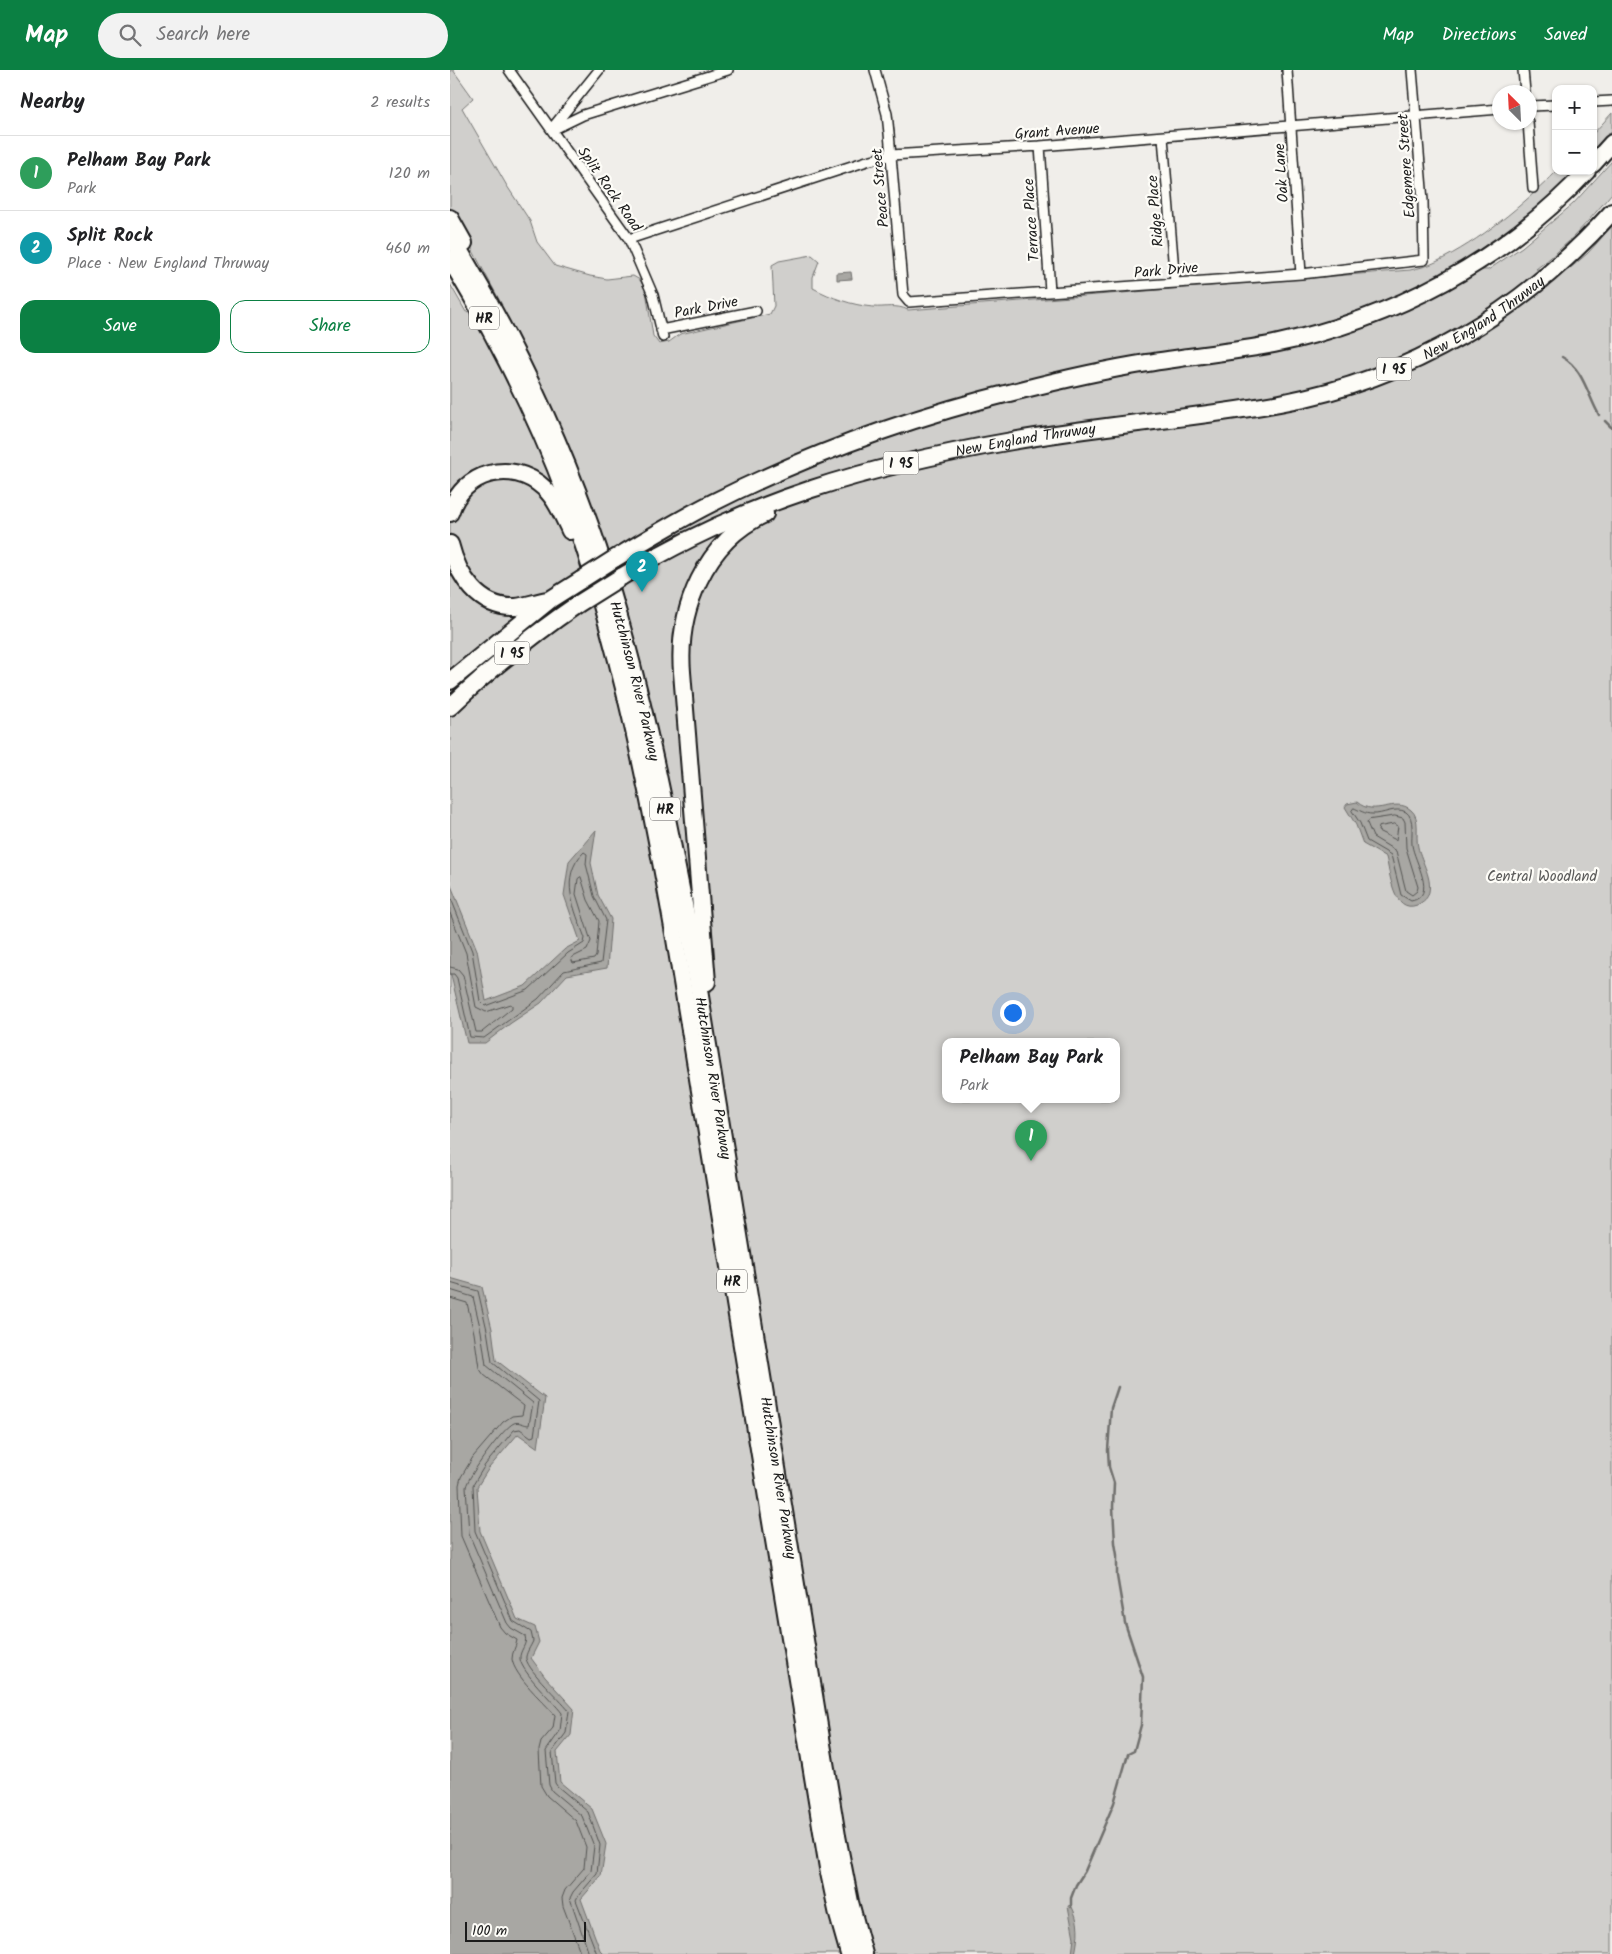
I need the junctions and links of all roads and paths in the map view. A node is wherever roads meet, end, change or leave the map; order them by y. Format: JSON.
{"nodes":[{"id":1,"x":509,"y":70,"type":"edge"},
{"id":2,"x":599,"y":70,"type":"edge"},
{"id":3,"x":728,"y":70,"type":"edge"},
{"id":4,"x":875,"y":70,"type":"edge"},
{"id":5,"x":1287,"y":70,"type":"edge"},
{"id":6,"x":1412,"y":70,"type":"edge"},
{"id":7,"x":1523,"y":70,"type":"edge"},
{"id":8,"x":1524,"y":85,"type":"edge"},
{"id":9,"x":1612,"y":101,"type":"edge"},
{"id":10,"x":1597,"y":102,"type":"edge"},
{"id":11,"x":1552,"y":105,"type":"edge"},
{"id":12,"x":1537,"y":106,"type":"edge"},
{"id":13,"x":1492,"y":110,"type":"edge"},
{"id":14,"x":1416,"y":116,"type":"junction"},
{"id":15,"x":1291,"y":126,"type":"junction"},
{"id":16,"x":552,"y":130,"type":"junction"},
{"id":17,"x":1529,"y":130,"type":"edge"},
{"id":18,"x":1163,"y":137,"type":"junction"},
{"id":19,"x":1612,"y":143,"type":"edge"},
{"id":20,"x":1040,"y":146,"type":"junction"},
{"id":21,"x":891,"y":156,"type":"junction"},
{"id":22,"x":1597,"y":160,"type":"edge"},
{"id":23,"x":1583,"y":175,"type":"edge"},
{"id":24,"x":1533,"y":188,"type":"dead end"},
{"id":25,"x":1612,"y":212,"type":"edge"},
{"id":26,"x":450,"y":218,"type":"edge"},
{"id":27,"x":450,"y":235,"type":"edge"},
{"id":28,"x":629,"y":239,"type":"junction"},
{"id":29,"x":450,"y":259,"type":"edge"},
{"id":30,"x":1424,"y":260,"type":"joint"},
{"id":31,"x":1302,"y":274,"type":"junction"},
{"id":32,"x":1175,"y":282,"type":"junction"},
{"id":33,"x":482,"y":289,"type":"junction"},
{"id":34,"x":1050,"y":291,"type":"junction"},
{"id":35,"x":909,"y":302,"type":"joint"},
{"id":36,"x":756,"y":311,"type":"dead end"},
{"id":37,"x":662,"y":334,"type":"joint"},
{"id":38,"x":799,"y":492,"type":"junction"},
{"id":39,"x":450,"y":513,"type":"edge"},
{"id":40,"x":450,"y":544,"type":"edge"},
{"id":41,"x":596,"y":588,"type":"junction"},
{"id":42,"x":551,"y":599,"type":"junction"},
{"id":43,"x":450,"y":681,"type":"edge"},
{"id":44,"x":450,"y":707,"type":"edge"},
{"id":45,"x":703,"y":1019,"type":"junction"},
{"id":46,"x":849,"y":1954,"type":"edge"},
{"id":47,"x":864,"y":1954,"type":"edge"}],
"edges":[{"from":1,"to":16,"type":"street","name":"Split Rock Road"},
{"from":2,"to":16,"type":"street"},
{"from":3,"to":16,"type":"street"},
{"from":4,"to":21,"type":"street","name":"Peace Street"},
{"from":5,"to":15,"type":"street","name":"Oak Lane"},
{"from":6,"to":14,"type":"street","name":"Edgemere Street"},
{"from":7,"to":8,"type":"street"},
{"from":9,"to":10,"type":"street"},
{"from":11,"to":12,"type":"street"},
{"from":13,"to":14,"type":"street","name":"Grant Avenue"},
{"from":14,"to":15,"type":"street","name":"Grant Avenue"},
{"from":14,"to":30,"type":"street","name":"Edgemere Street"},
{"from":15,"to":18,"type":"street","name":"Grant Avenue"},
{"from":15,"to":31,"type":"street","name":"Oak Lane"},
{"from":16,"to":28,"type":"street","name":"Split Rock Road"},
{"from":17,"to":24,"type":"street"},
{"from":18,"to":20,"type":"street","name":"Grant Avenue"},
{"from":18,"to":32,"type":"street","name":"Ridge Place"},
{"from":19,"to":22,"type":"highway"},
{"from":20,"to":21,"type":"street","name":"Grant Avenue"},
{"from":20,"to":34,"type":"street","name":"Terrace Place"},
{"from":21,"to":28,"type":"street","name":"Grant Avenue"},
{"from":21,"to":35,"type":"street","name":"Peace Street"},
{"from":23,"to":42,"type":"highway","number":"I 95","bridge":true},
{"from":25,"to":38,"type":"highway","name":"New England Thruway","number":"I 95"},
{"from":26,"to":33,"type":"highway"},
{"from":27,"to":33,"type":"highway","name":"Hutchinson River Parkway"},
{"from":28,"to":37,"type":"street","name":"Split Rock Road"},
{"from":29,"to":41,"type":"highway","name":"Hutchinson River Parkway","number":"HR"},
{"from":30,"to":31,"type":"street","name":"Park Drive"},
{"from":31,"to":32,"type":"street","name":"Park Drive"},
{"from":32,"to":34,"type":"street","name":"Park Drive"},
{"from":33,"to":45,"type":"highway","name":"Hutchinson River Parkway","number":"HR"},
{"from":34,"to":35,"type":"street","name":"Park Drive"},
{"from":36,"to":37,"type":"street","name":"Park Drive"},
{"from":38,"to":44,"type":"highway","name":"New England Thruway","number":"I 95","bridge":true},
{"from":38,"to":45,"type":"highway"},
{"from":39,"to":41,"type":"highway"},
{"from":40,"to":42,"type":"highway"},
{"from":41,"to":46,"type":"highway","name":"Hutchinson River Parkway","number":"HR"},
{"from":42,"to":43,"type":"highway","number":"I 95"},
{"from":45,"to":47,"type":"highway","name":"Hutchinson River Parkway","number":"HR"}]}
